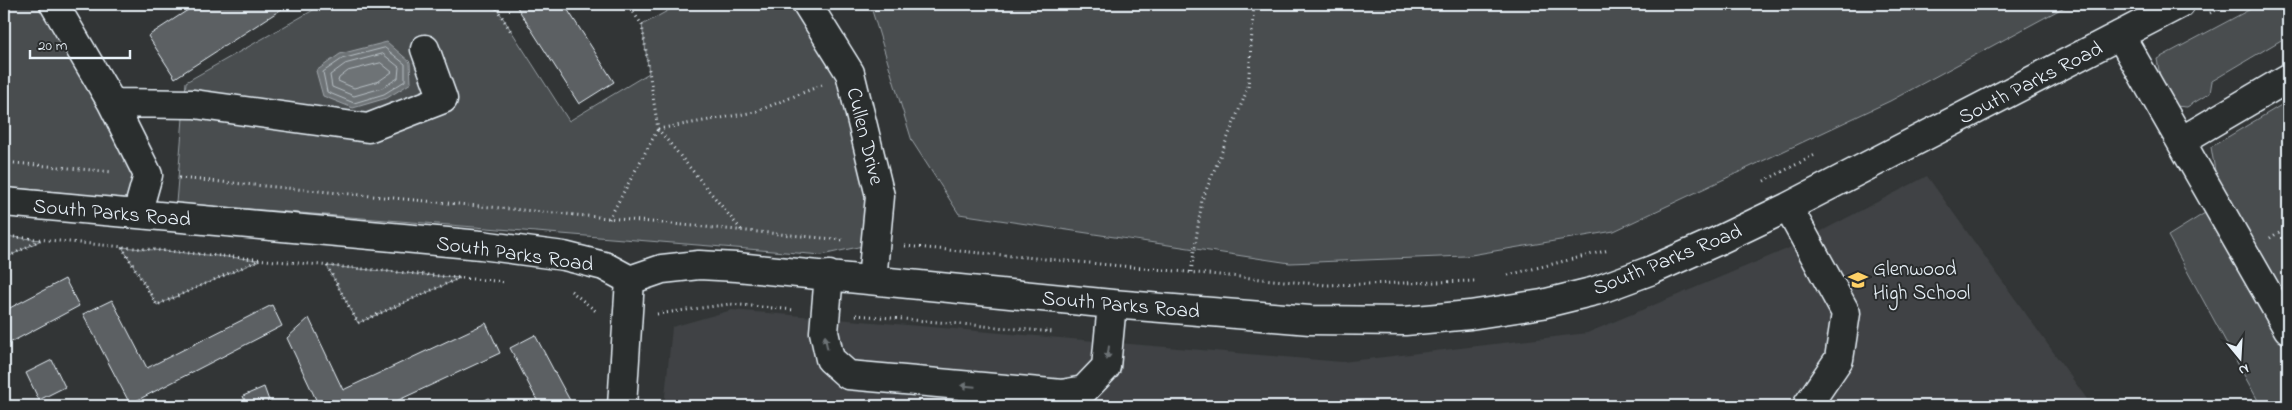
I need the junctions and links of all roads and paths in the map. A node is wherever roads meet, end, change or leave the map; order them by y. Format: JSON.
{"nodes":[{"id":1,"x":54,"y":4,"type":"edge"},
{"id":2,"x":494,"y":4,"type":"edge"},
{"id":3,"x":628,"y":4,"type":"edge"},
{"id":4,"x":807,"y":4,"type":"edge"},
{"id":5,"x":1254,"y":4,"type":"edge"},
{"id":6,"x":2228,"y":4,"type":"edge"},
{"id":7,"x":2191,"y":11,"type":"edge"},
{"id":8,"x":512,"y":32,"type":"dead end"},
{"id":9,"x":2120,"y":35,"type":"junction"},
{"id":10,"x":425,"y":49,"type":"dead end"},
{"id":11,"x":850,"y":74,"type":"junction"},
{"id":12,"x":2288,"y":78,"type":"edge"},
{"id":13,"x":112,"y":103,"type":"junction"},
{"id":14,"x":658,"y":129,"type":"junction"},
{"id":15,"x":2181,"y":141,"type":"junction"},
{"id":16,"x":1817,"y":154,"type":"dead end"},
{"id":17,"x":4,"y":162,"type":"edge"},
{"id":18,"x":148,"y":175,"type":"junction"},
{"id":19,"x":1755,"y":186,"type":"dead end"},
{"id":20,"x":4,"y":202,"type":"edge"},
{"id":21,"x":1788,"y":207,"type":"junction"},
{"id":22,"x":137,"y":214,"type":"junction"},
{"id":23,"x":609,"y":219,"type":"junction"},
{"id":24,"x":743,"y":232,"type":"junction"},
{"id":25,"x":4,"y":236,"type":"edge"},
{"id":26,"x":41,"y":240,"type":"junction"},
{"id":27,"x":876,"y":243,"type":"junction"},
{"id":28,"x":122,"y":247,"type":"junction"},
{"id":29,"x":1611,"y":250,"type":"dead end"},
{"id":30,"x":4,"y":259,"type":"edge"},
{"id":31,"x":260,"y":260,"type":"junction"},
{"id":32,"x":327,"y":266,"type":"junction"},
{"id":33,"x":1191,"y":272,"type":"junction"},
{"id":34,"x":829,"y":275,"type":"junction"},
{"id":35,"x":1507,"y":276,"type":"dead end"},
{"id":36,"x":460,"y":278,"type":"junction"},
{"id":37,"x":630,"y":280,"type":"junction"},
{"id":38,"x":872,"y":280,"type":"junction"},
{"id":39,"x":1479,"y":281,"type":"dead end"},
{"id":40,"x":509,"y":282,"type":"dead end"},
{"id":41,"x":566,"y":288,"type":"dead end"},
{"id":42,"x":1112,"y":304,"type":"junction"},
{"id":43,"x":826,"y":312,"type":"junction"},
{"id":44,"x":628,"y":318,"type":"junction"},
{"id":45,"x":2288,"y":330,"type":"edge"},
{"id":46,"x":1061,"y":333,"type":"dead end"},
{"id":47,"x":622,"y":406,"type":"edge"},
{"id":48,"x":1807,"y":406,"type":"edge"}],
"edges":[{"from":1,"to":13,"type":"street"},
{"from":2,"to":8,"type":"path"},
{"from":3,"to":14,"type":"path"},
{"from":4,"to":11,"type":"street","name":"Cullen Drive"},
{"from":5,"to":33,"type":"path"},
{"from":6,"to":7,"type":"path"},
{"from":7,"to":9,"type":"street","name":"South Parks Road"},
{"from":9,"to":15,"type":"street"},
{"from":9,"to":21,"type":"street","name":"South Parks Road"},
{"from":10,"to":13,"type":"street"},
{"from":11,"to":14,"type":"path"},
{"from":11,"to":27,"type":"street","name":"Cullen Drive"},
{"from":12,"to":15,"type":"street"},
{"from":13,"to":18,"type":"street"},
{"from":14,"to":23,"type":"path"},
{"from":14,"to":24,"type":"path"},
{"from":15,"to":45,"type":"street"},
{"from":16,"to":19,"type":"path"},
{"from":17,"to":18,"type":"path"},
{"from":18,"to":22,"type":"street"},
{"from":18,"to":23,"type":"path"},
{"from":20,"to":22,"type":"street","name":"South Parks Road"},
{"from":21,"to":42,"type":"street","name":"South Parks Road"},
{"from":21,"to":48,"type":"street"},
{"from":22,"to":37,"type":"street","name":"South Parks Road"},
{"from":23,"to":24,"type":"path"},
{"from":24,"to":27,"type":"path"},
{"from":25,"to":26,"type":"path"},
{"from":26,"to":28,"type":"path"},
{"from":26,"to":30,"type":"path"},
{"from":27,"to":33,"type":"path"},
{"from":27,"to":38,"type":"street","name":"Cullen Drive"},
{"from":28,"to":31,"type":"path"},
{"from":28,"to":31,"type":"path"},
{"from":29,"to":35,"type":"path"},
{"from":31,"to":32,"type":"path"},
{"from":32,"to":36,"type":"path"},
{"from":32,"to":36,"type":"path"},
{"from":33,"to":39,"type":"path"},
{"from":34,"to":37,"type":"street","name":"South Parks Road"},
{"from":34,"to":38,"type":"street","name":"South Parks Road"},
{"from":34,"to":43,"type":"street"},
{"from":36,"to":40,"type":"path"},
{"from":37,"to":44,"type":"street"},
{"from":38,"to":42,"type":"street","name":"South Parks Road"},
{"from":41,"to":44,"type":"path"},
{"from":42,"to":43,"type":"street","one_way":true},
{"from":43,"to":44,"type":"path"},
{"from":43,"to":46,"type":"path"},
{"from":44,"to":47,"type":"street"}]}
